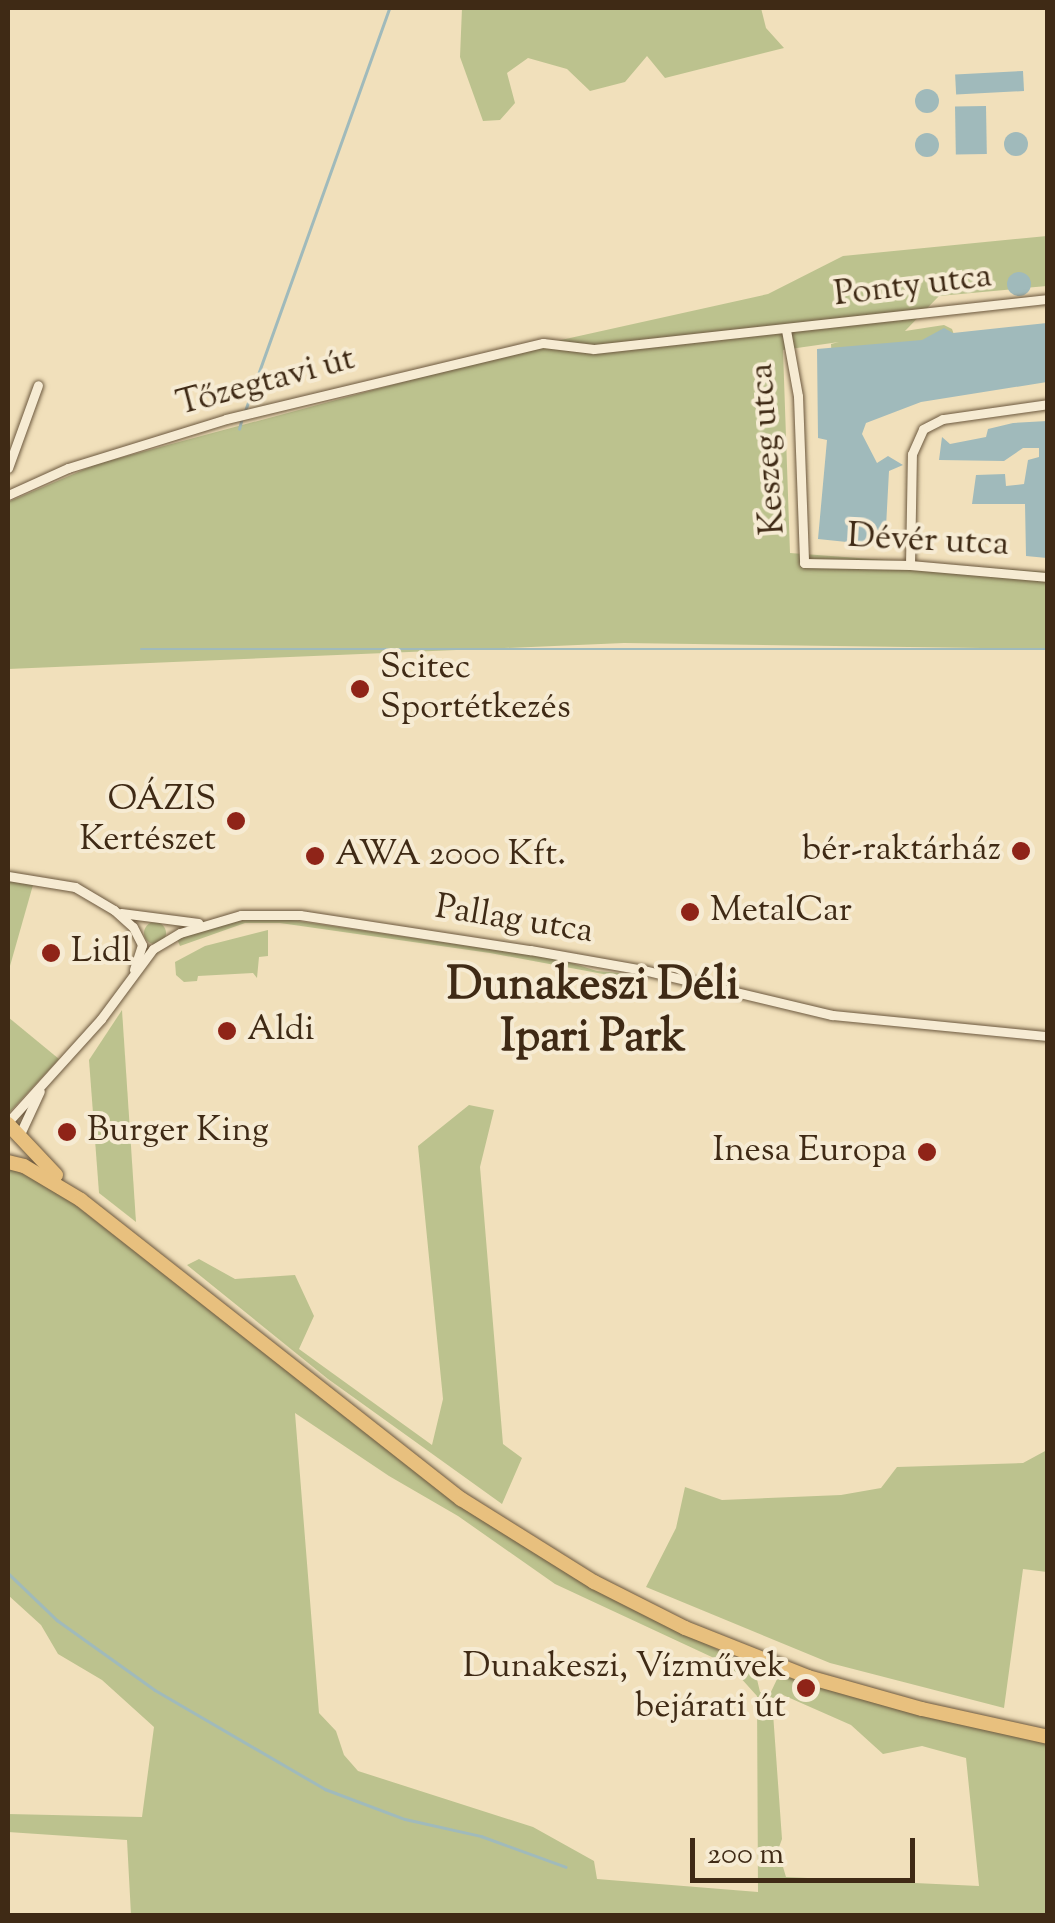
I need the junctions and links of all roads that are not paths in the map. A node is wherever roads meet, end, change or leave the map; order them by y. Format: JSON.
{"nodes":[{"id":1,"x":1048,"y":299,"type":"edge"},
{"id":2,"x":786,"y":330,"type":"junction"},
{"id":3,"x":543,"y":343,"type":"joint"},
{"id":4,"x":38,"y":385,"type":"dead end"},
{"id":5,"x":1048,"y":404,"type":"edge"},
{"id":6,"x":8,"y":468,"type":"edge"},
{"id":7,"x":8,"y":495,"type":"edge"},
{"id":8,"x":804,"y":563,"type":"joint"},
{"id":9,"x":910,"y":566,"type":"junction"},
{"id":10,"x":1048,"y":577,"type":"edge"},
{"id":11,"x":8,"y":876,"type":"edge"},
{"id":12,"x":114,"y":910,"type":"junction"},
{"id":13,"x":148,"y":917,"type":"junction"},
{"id":14,"x":168,"y":921,"type":"junction"},
{"id":15,"x":206,"y":923,"type":"junction"},
{"id":16,"x":171,"y":936,"type":"junction"},
{"id":17,"x":140,"y":940,"type":"junction"},
{"id":18,"x":152,"y":950,"type":"junction"},
{"id":19,"x":127,"y":986,"type":"junction"},
{"id":20,"x":1048,"y":1036,"type":"edge"},
{"id":21,"x":42,"y":1088,"type":"junction"},
{"id":22,"x":14,"y":1130,"type":"edge"},
{"id":23,"x":8,"y":1161,"type":"edge"},
{"id":24,"x":82,"y":1200,"type":"junction"},
{"id":25,"x":1048,"y":1737,"type":"edge"}],
"edges":[{"from":1,"to":2,"type":"street","name":"Ponty utca"},
{"from":2,"to":3,"type":"street","name":"Ponty utca"},
{"from":2,"to":8,"type":"street","name":"Keszeg utca"},
{"from":3,"to":7,"type":"street","name":"Tőzegtavi út"},
{"from":4,"to":6,"type":"street"},
{"from":5,"to":9,"type":"street"},
{"from":8,"to":9,"type":"street","name":"Dévér utca"},
{"from":9,"to":10,"type":"street","name":"Dévér utca"},
{"from":11,"to":12,"type":"street"},
{"from":12,"to":13,"type":"street"},
{"from":12,"to":17,"type":"street"},
{"from":13,"to":14,"type":"street"},
{"from":13,"to":17,"type":"street"},
{"from":14,"to":15,"type":"street","name":"Pallag utca"},
{"from":14,"to":16,"type":"street"},
{"from":15,"to":16,"type":"street","name":"Pallag utca"},
{"from":15,"to":20,"type":"street","name":"Pallag utca"},
{"from":16,"to":18,"type":"street"},
{"from":17,"to":18,"type":"street"},
{"from":17,"to":19,"type":"street"},
{"from":18,"to":19,"type":"street"},
{"from":19,"to":21,"type":"street"},
{"from":21,"to":22,"type":"street"},
{"from":21,"to":22,"type":"street"},
{"from":22,"to":23,"type":"main road"},
{"from":22,"to":24,"type":"main road"},
{"from":23,"to":24,"type":"main road"},
{"from":24,"to":25,"type":"main road"}]}
